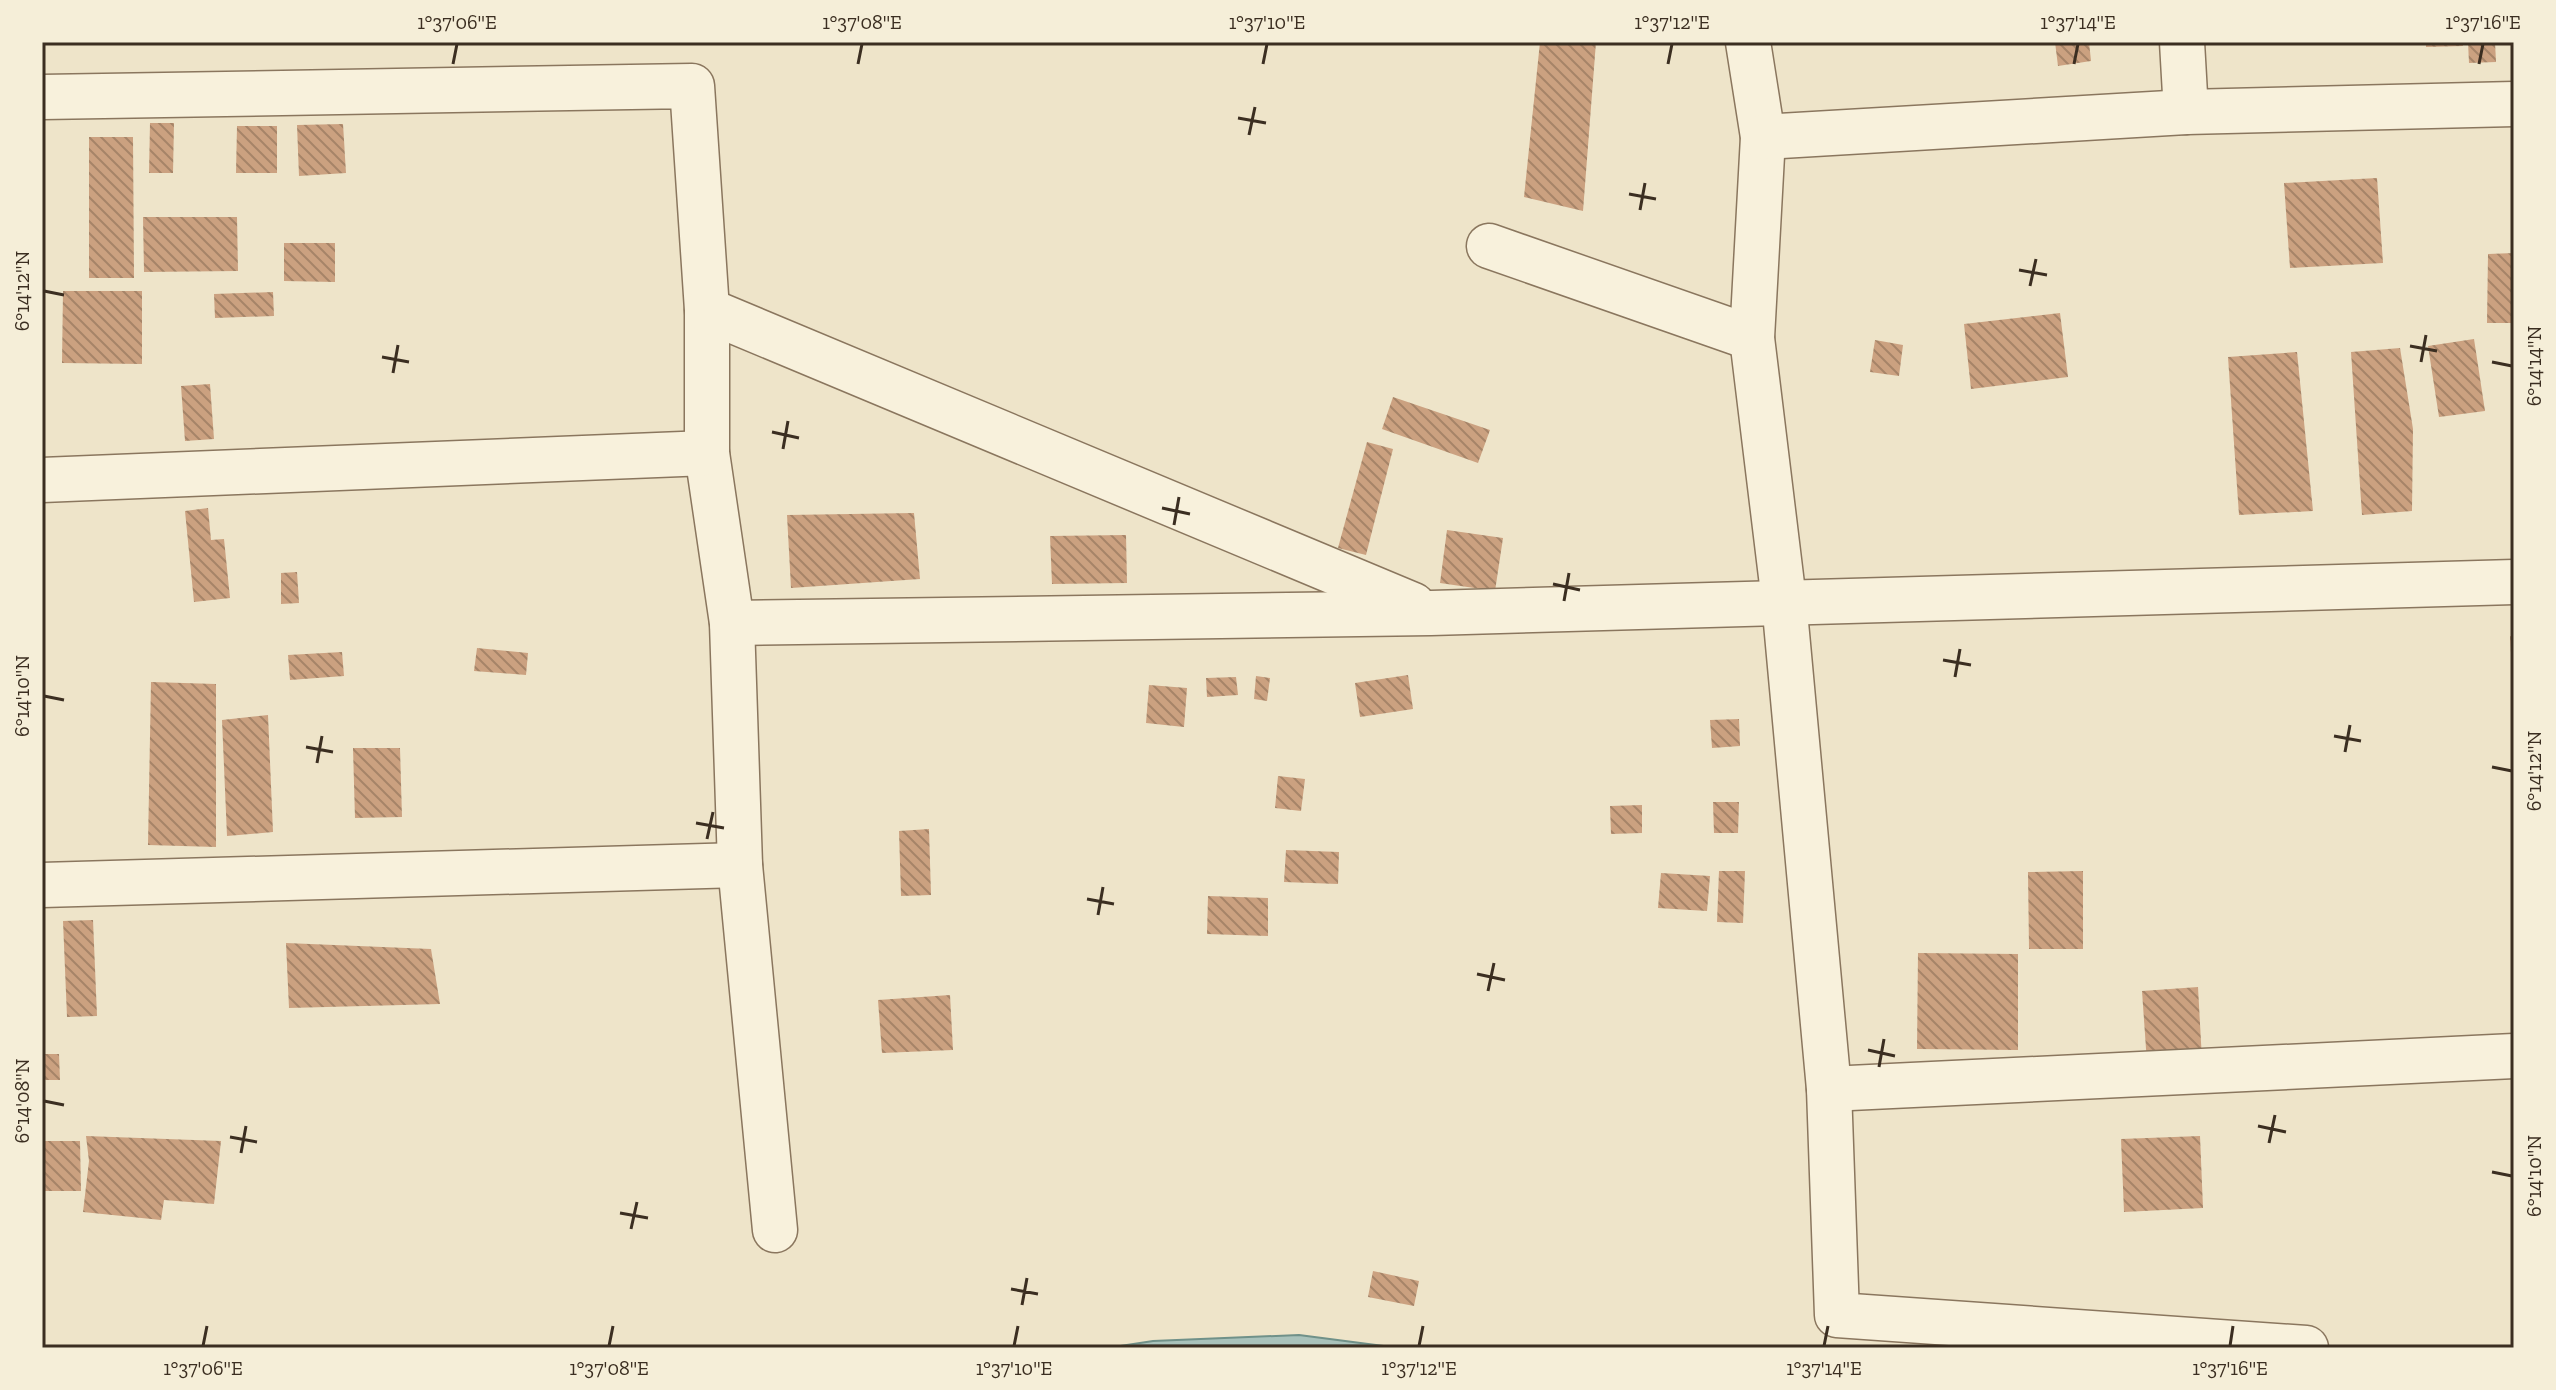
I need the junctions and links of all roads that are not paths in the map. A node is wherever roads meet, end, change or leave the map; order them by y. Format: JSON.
{"nodes":[{"id":1,"x":1748,"y":42,"type":"edge"},
{"id":2,"x":2182,"y":42,"type":"edge"},
{"id":3,"x":42,"y":97,"type":"edge"},
{"id":4,"x":2514,"y":104,"type":"edge"},
{"id":5,"x":2186,"y":112,"type":"junction"},
{"id":6,"x":1763,"y":137,"type":"junction"},
{"id":7,"x":1489,"y":246,"type":"dead end"},
{"id":8,"x":707,"y":310,"type":"junction"},
{"id":9,"x":1752,"y":338,"type":"junction"},
{"id":10,"x":707,"y":453,"type":"junction"},
{"id":11,"x":42,"y":480,"type":"edge"},
{"id":12,"x":2514,"y":582,"type":"edge"},
{"id":13,"x":1784,"y":601,"type":"junction"},
{"id":14,"x":1431,"y":613,"type":"junction"},
{"id":15,"x":732,"y":623,"type":"junction"},
{"id":16,"x":740,"y":865,"type":"junction"},
{"id":17,"x":42,"y":885,"type":"edge"},
{"id":18,"x":2514,"y":1056,"type":"edge"},
{"id":19,"x":1829,"y":1089,"type":"junction"},
{"id":20,"x":775,"y":1230,"type":"dead end"},
{"id":21,"x":2306,"y":1348,"type":"edge"}],
"edges":[{"from":1,"to":6,"type":"street"},
{"from":2,"to":5,"type":"street"},
{"from":3,"to":8,"type":"street"},
{"from":4,"to":5,"type":"street"},
{"from":5,"to":6,"type":"street"},
{"from":6,"to":9,"type":"street"},
{"from":7,"to":9,"type":"street"},
{"from":8,"to":10,"type":"street"},
{"from":8,"to":14,"type":"street"},
{"from":9,"to":13,"type":"street"},
{"from":10,"to":11,"type":"street"},
{"from":10,"to":15,"type":"street"},
{"from":12,"to":13,"type":"street"},
{"from":13,"to":14,"type":"street"},
{"from":13,"to":19,"type":"street"},
{"from":14,"to":15,"type":"street"},
{"from":15,"to":16,"type":"street"},
{"from":16,"to":17,"type":"street"},
{"from":16,"to":20,"type":"street"},
{"from":18,"to":19,"type":"street"},
{"from":19,"to":21,"type":"street"}]}
